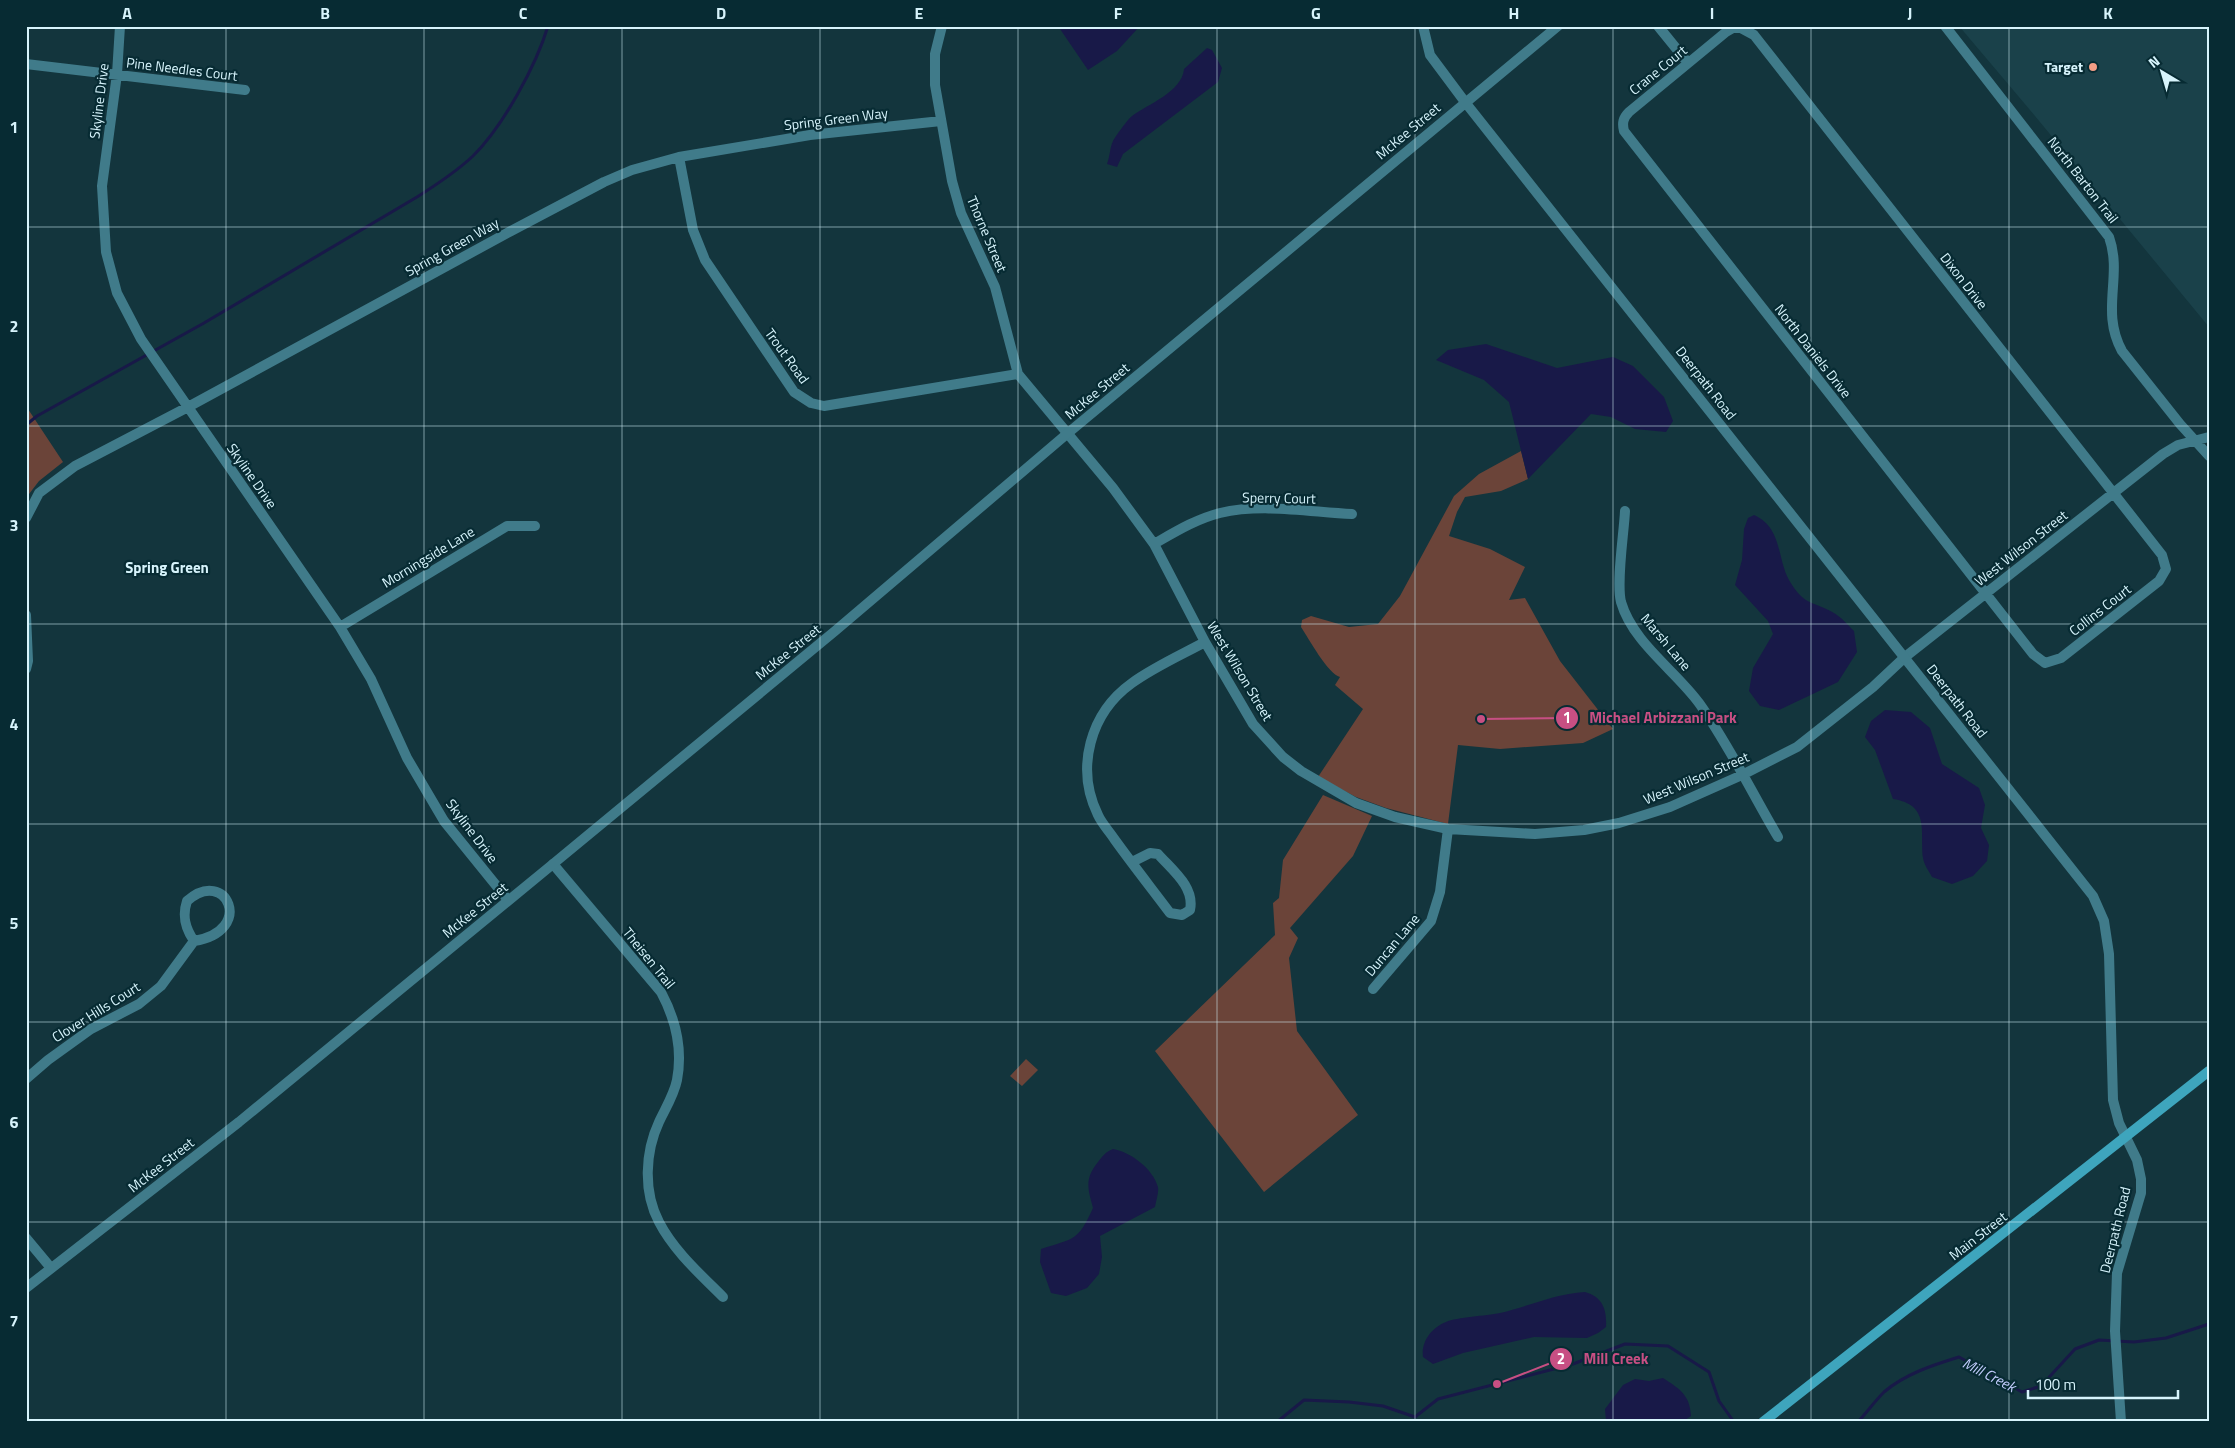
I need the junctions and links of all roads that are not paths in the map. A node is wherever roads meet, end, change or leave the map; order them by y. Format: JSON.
{"nodes":[{"id":1,"x":120,"y":26,"type":"edge"},
{"id":2,"x":942,"y":26,"type":"edge"},
{"id":3,"x":1424,"y":26,"type":"edge"},
{"id":4,"x":1558,"y":26,"type":"edge"},
{"id":5,"x":1658,"y":26,"type":"edge"},
{"id":6,"x":1945,"y":26,"type":"edge"},
{"id":7,"x":1742,"y":28,"type":"joint"},
{"id":8,"x":1688,"y":63,"type":"junction"},
{"id":9,"x":26,"y":64,"type":"edge"},
{"id":10,"x":117,"y":74,"type":"junction"},
{"id":11,"x":245,"y":90,"type":"dead end"},
{"id":12,"x":1465,"y":102,"type":"junction"},
{"id":13,"x":941,"y":122,"type":"junction"},
{"id":14,"x":1622,"y":124,"type":"joint"},
{"id":15,"x":679,"y":157,"type":"junction"},
{"id":16,"x":1018,"y":374,"type":"junction"},
{"id":17,"x":188,"y":407,"type":"junction"},
{"id":18,"x":1068,"y":433,"type":"junction"},
{"id":19,"x":2209,"y":437,"type":"edge"},
{"id":20,"x":2196,"y":441,"type":"junction"},
{"id":21,"x":2209,"y":456,"type":"edge"},
{"id":22,"x":2113,"y":493,"type":"junction"},
{"id":23,"x":1626,"y":511,"type":"dead end"},
{"id":24,"x":1352,"y":514,"type":"dead end"},
{"id":25,"x":26,"y":518,"type":"edge"},
{"id":26,"x":535,"y":526,"type":"dead end"},
{"id":27,"x":1154,"y":544,"type":"junction"},
{"id":28,"x":2162,"y":555,"type":"joint"},
{"id":29,"x":1986,"y":593,"type":"junction"},
{"id":30,"x":26,"y":615,"type":"edge"},
{"id":31,"x":340,"y":626,"type":"junction"},
{"id":32,"x":1205,"y":642,"type":"junction"},
{"id":33,"x":2033,"y":654,"type":"joint"},
{"id":34,"x":1905,"y":657,"type":"junction"},
{"id":35,"x":26,"y":668,"type":"edge"},
{"id":36,"x":1742,"y":775,"type":"junction"},
{"id":37,"x":1448,"y":829,"type":"junction"},
{"id":38,"x":1778,"y":837,"type":"dead end"},
{"id":39,"x":1132,"y":862,"type":"junction"},
{"id":40,"x":553,"y":864,"type":"junction"},
{"id":41,"x":508,"y":900,"type":"junction"},
{"id":42,"x":194,"y":941,"type":"junction"},
{"id":43,"x":1373,"y":989,"type":"dead end"},
{"id":44,"x":2209,"y":1070,"type":"edge"},
{"id":45,"x":26,"y":1079,"type":"edge"},
{"id":46,"x":2126,"y":1136,"type":"junction"},
{"id":47,"x":26,"y":1238,"type":"edge"},
{"id":48,"x":51,"y":1268,"type":"junction"},
{"id":49,"x":26,"y":1288,"type":"edge"},
{"id":50,"x":723,"y":1297,"type":"dead end"},
{"id":51,"x":1763,"y":1422,"type":"edge"},
{"id":52,"x":2121,"y":1422,"type":"edge"}],
"edges":[{"from":1,"to":10,"type":"street","name":"Skyline Drive"},
{"from":2,"to":13,"type":"street","name":"Thorne Street"},
{"from":3,"to":12,"type":"street","name":"Deerpath Road"},
{"from":4,"to":12,"type":"street","name":"McKee Street"},
{"from":5,"to":8,"type":"street"},
{"from":6,"to":20,"type":"street","name":"North Barton Trail"},
{"from":7,"to":8,"type":"street","name":"Crane Court"},
{"from":7,"to":22,"type":"street","name":"Dixon Drive"},
{"from":8,"to":14,"type":"street","name":"Crane Court"},
{"from":9,"to":10,"type":"street","name":"Pine Needles Court"},
{"from":10,"to":11,"type":"street","name":"Pine Needles Court"},
{"from":10,"to":17,"type":"street","name":"Skyline Drive"},
{"from":12,"to":18,"type":"street","name":"McKee Street"},
{"from":12,"to":34,"type":"street","name":"Deerpath Road"},
{"from":13,"to":15,"type":"street","name":"Spring Green Way"},
{"from":13,"to":16,"type":"street","name":"Thorne Street"},
{"from":14,"to":29,"type":"street","name":"North Daniels Drive"},
{"from":15,"to":16,"type":"street","name":"Trout Road"},
{"from":15,"to":17,"type":"street","name":"Spring Green Way"},
{"from":16,"to":18,"type":"street","name":"Thorne Street"},
{"from":17,"to":25,"type":"street","name":"Spring Green Way"},
{"from":17,"to":31,"type":"street","name":"Skyline Drive"},
{"from":18,"to":27,"type":"street","name":"West Wilson Street"},
{"from":18,"to":40,"type":"street","name":"McKee Street"},
{"from":19,"to":20,"type":"street","name":"West Wilson Street"},
{"from":20,"to":21,"type":"street","name":"North Barton Trail"},
{"from":20,"to":22,"type":"street","name":"West Wilson Street"},
{"from":22,"to":28,"type":"street","name":"Dixon Drive"},
{"from":22,"to":29,"type":"street","name":"West Wilson Street"},
{"from":23,"to":36,"type":"street","name":"Marsh Lane"},
{"from":24,"to":27,"type":"street","name":"Sperry Court"},
{"from":26,"to":31,"type":"street","name":"Morningside Lane"},
{"from":27,"to":32,"type":"street","name":"West Wilson Street"},
{"from":28,"to":33,"type":"street","name":"Collins Court"},
{"from":29,"to":33,"type":"street","name":"North Daniels Drive"},
{"from":29,"to":34,"type":"street","name":"West Wilson Street"},
{"from":30,"to":35,"type":"street"},
{"from":31,"to":41,"type":"street","name":"Skyline Drive"},
{"from":32,"to":37,"type":"street","name":"West Wilson Street"},
{"from":32,"to":39,"type":"street"},
{"from":34,"to":36,"type":"street","name":"West Wilson Street"},
{"from":34,"to":46,"type":"street","name":"Deerpath Road"},
{"from":36,"to":37,"type":"street","name":"West Wilson Street"},
{"from":36,"to":38,"type":"street","name":"Marsh Lane"},
{"from":37,"to":43,"type":"street","name":"Duncan Lane"},
{"from":39,"to":39,"type":"street"},
{"from":40,"to":41,"type":"street","name":"McKee Street"},
{"from":40,"to":50,"type":"street","name":"Theisen Trail"},
{"from":41,"to":48,"type":"street","name":"McKee Street"},
{"from":42,"to":42,"type":"street"},
{"from":42,"to":45,"type":"street","name":"Clover Hills Court"},
{"from":44,"to":46,"type":"main road","name":"Main Street"},
{"from":46,"to":51,"type":"main road","name":"Main Street"},
{"from":46,"to":52,"type":"street","name":"Deerpath Road"},
{"from":47,"to":48,"type":"street"},
{"from":48,"to":49,"type":"street","name":"McKee Street"}]}
